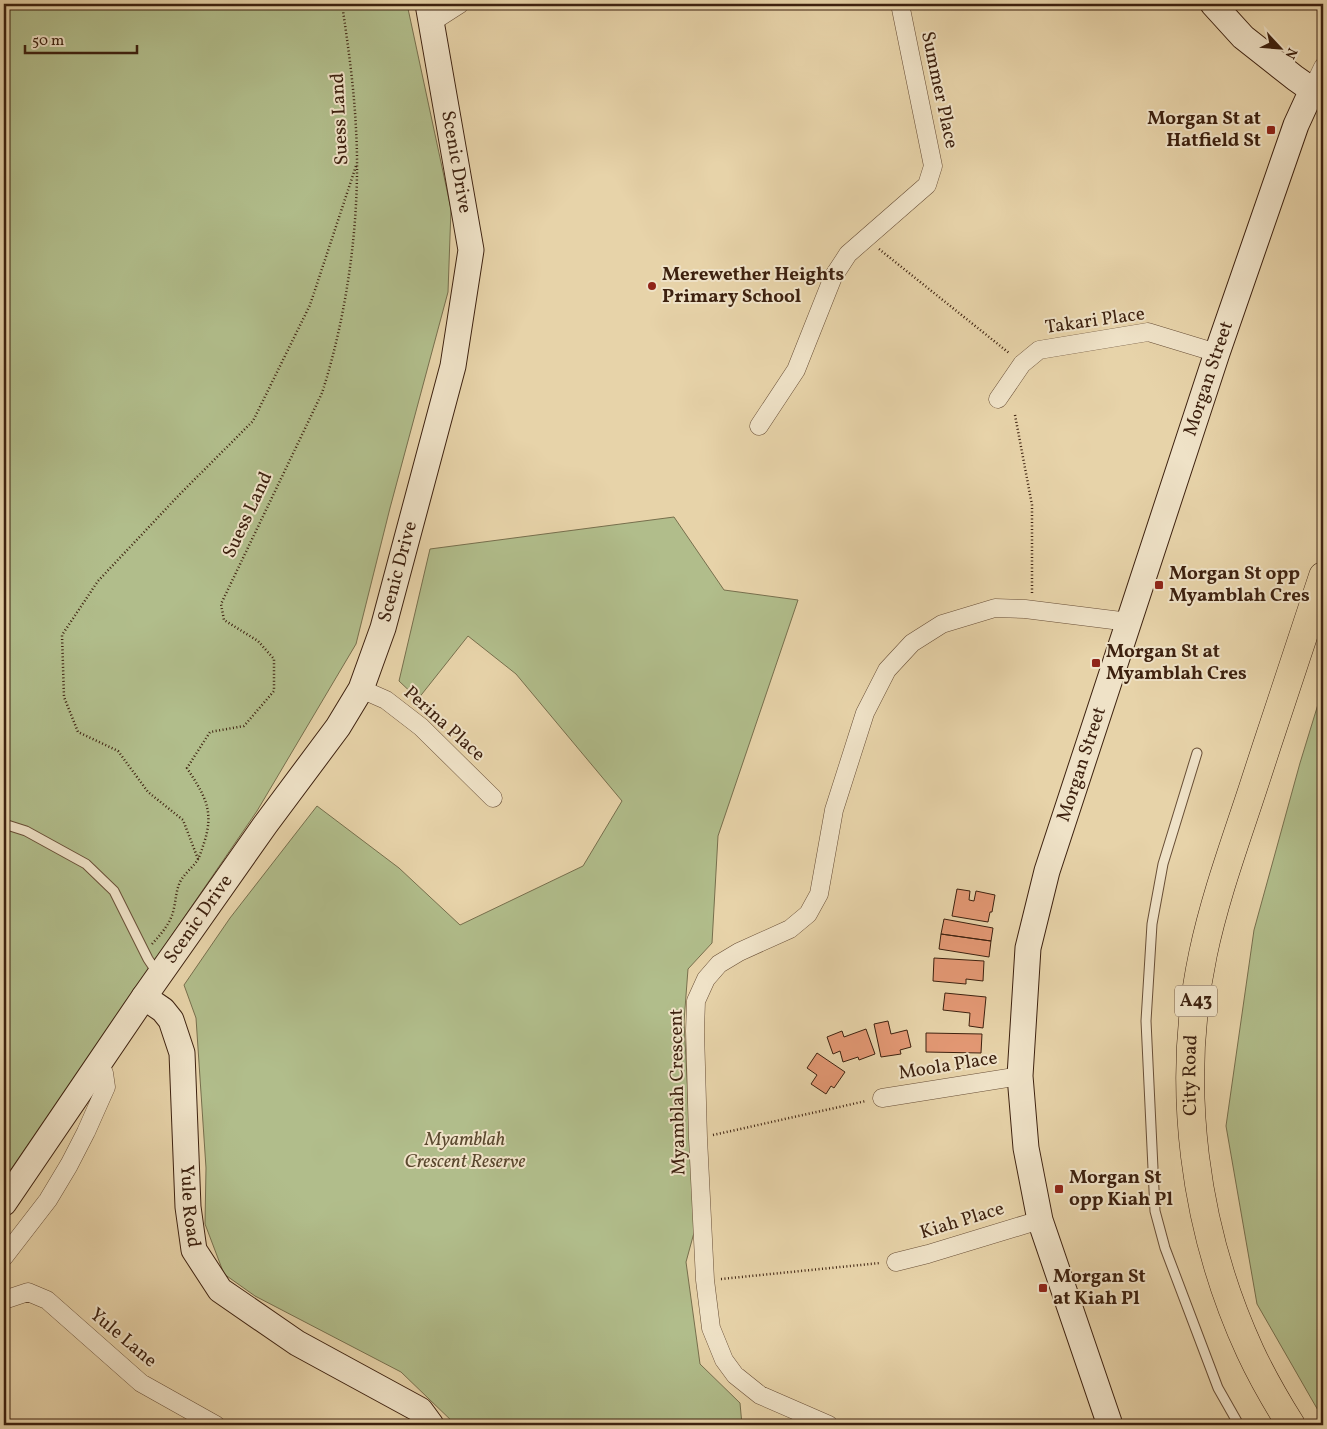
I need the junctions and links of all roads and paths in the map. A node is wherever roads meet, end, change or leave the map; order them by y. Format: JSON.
{"nodes":[{"id":1,"x":342,"y":4,"type":"edge"},
{"id":2,"x":460,"y":4,"type":"edge"},
{"id":3,"x":900,"y":4,"type":"edge"},
{"id":4,"x":1213,"y":4,"type":"edge"},
{"id":5,"x":430,"y":13,"type":"edge"},
{"id":6,"x":1323,"y":67,"type":"edge"},
{"id":7,"x":1312,"y":90,"type":"junction"},
{"id":8,"x":357,"y":162,"type":"junction"},
{"id":9,"x":876,"y":246,"type":"dead end"},
{"id":10,"x":1217,"y":353,"type":"junction"},
{"id":11,"x":1010,"y":354,"type":"dead end"},
{"id":12,"x":998,"y":399,"type":"dead end"},
{"id":13,"x":1015,"y":415,"type":"dead end"},
{"id":14,"x":759,"y":426,"type":"dead end"},
{"id":15,"x":1323,"y":576,"type":"edge"},
{"id":16,"x":1032,"y":594,"type":"dead end"},
{"id":17,"x":1130,"y":622,"type":"junction"},
{"id":18,"x":361,"y":689,"type":"junction"},
{"id":19,"x":1197,"y":753,"type":"dead end"},
{"id":20,"x":493,"y":798,"type":"dead end"},
{"id":21,"x":4,"y":824,"type":"edge"},
{"id":22,"x":198,"y":860,"type":"junction"},
{"id":23,"x":145,"y":951,"type":"junction"},
{"id":24,"x":159,"y":976,"type":"junction"},
{"id":25,"x":144,"y":997,"type":"junction"},
{"id":26,"x":98,"y":1064,"type":"junction"},
{"id":27,"x":1020,"y":1076,"type":"junction"},
{"id":28,"x":882,"y":1098,"type":"joint"},
{"id":29,"x":698,"y":1138,"type":"junction"},
{"id":30,"x":4,"y":1203,"type":"edge"},
{"id":31,"x":1040,"y":1220,"type":"junction"},
{"id":32,"x":4,"y":1257,"type":"edge"},
{"id":33,"x":896,"y":1262,"type":"joint"},
{"id":34,"x":705,"y":1280,"type":"junction"},
{"id":35,"x":4,"y":1300,"type":"edge"},
{"id":36,"x":216,"y":1425,"type":"edge"},
{"id":37,"x":431,"y":1425,"type":"edge"},
{"id":38,"x":829,"y":1425,"type":"edge"},
{"id":39,"x":1110,"y":1425,"type":"edge"},
{"id":40,"x":1238,"y":1425,"type":"edge"},
{"id":41,"x":1291,"y":1425,"type":"edge"}],
"edges":[{"from":1,"to":8,"type":"path","name":"Suess Land"},
{"from":2,"to":5,"type":"street"},
{"from":3,"to":14,"type":"street","name":"Summer Place"},
{"from":4,"to":7,"type":"street"},
{"from":5,"to":18,"type":"street","name":"Scenic Drive"},
{"from":6,"to":7,"type":"street"},
{"from":7,"to":10,"type":"street","name":"Morgan Street"},
{"from":8,"to":22,"type":"path","name":"Suess Land"},
{"from":8,"to":22,"type":"path"},
{"from":9,"to":11,"type":"path"},
{"from":10,"to":12,"type":"street","name":"Takari Place"},
{"from":10,"to":17,"type":"street","name":"Morgan Street"},
{"from":13,"to":16,"type":"path"},
{"from":15,"to":41,"type":"highway","name":"City Road","number":"A43"},
{"from":17,"to":27,"type":"street","name":"Morgan Street"},
{"from":17,"to":29,"type":"street","name":"Myamblah Crescent"},
{"from":18,"to":20,"type":"street","name":"Perina Place"},
{"from":18,"to":24,"type":"street","name":"Scenic Drive"},
{"from":19,"to":40,"type":"lane"},
{"from":21,"to":23,"type":"lane"},
{"from":22,"to":23,"type":"path","name":"Suess Land"},
{"from":23,"to":24,"type":"lane"},
{"from":24,"to":25,"type":"street","name":"Scenic Drive"},
{"from":25,"to":26,"type":"street","name":"Scenic Drive"},
{"from":25,"to":37,"type":"street","name":"Yule Road"},
{"from":26,"to":30,"type":"street","name":"Scenic Drive"},
{"from":26,"to":32,"type":"street"},
{"from":27,"to":28,"type":"street","name":"Moola Place"},
{"from":27,"to":31,"type":"street","name":"Morgan Street"},
{"from":28,"to":29,"type":"path"},
{"from":29,"to":34,"type":"street","name":"Myamblah Crescent"},
{"from":31,"to":33,"type":"street","name":"Kiah Place"},
{"from":31,"to":39,"type":"street","name":"Morgan Street"},
{"from":33,"to":34,"type":"path"},
{"from":34,"to":38,"type":"street","name":"Myamblah Crescent"},
{"from":35,"to":36,"type":"street","name":"Yule Lane"}]}
